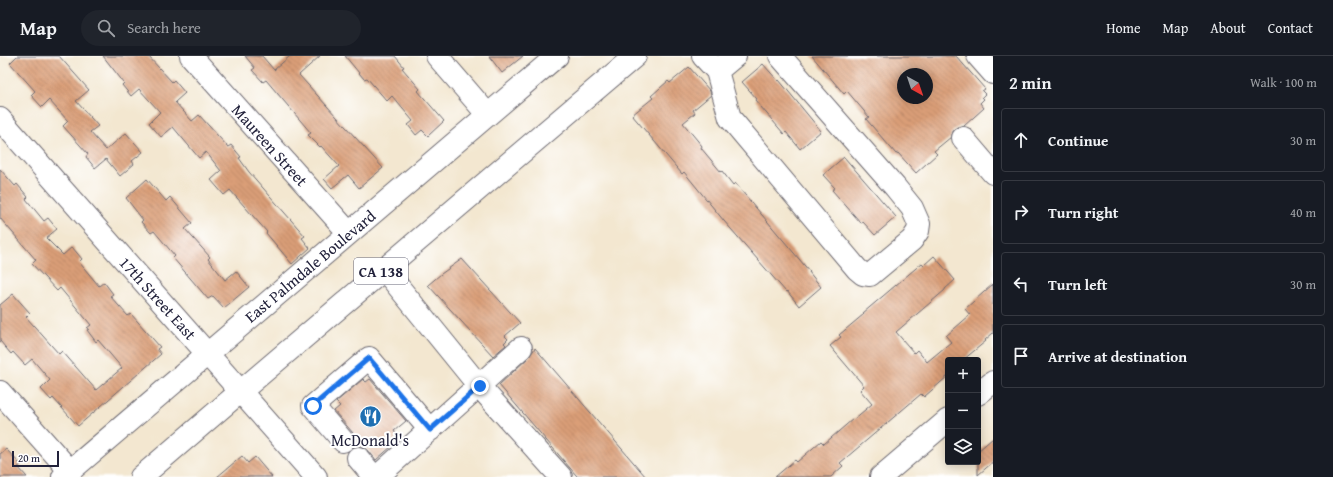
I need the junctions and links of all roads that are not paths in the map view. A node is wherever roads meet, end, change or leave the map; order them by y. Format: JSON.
{"nodes":[{"id":1,"x":192,"y":56,"type":"edge"},
{"id":2,"x":437,"y":56,"type":"edge"},
{"id":3,"x":557,"y":56,"type":"edge"},
{"id":4,"x":635,"y":56,"type":"edge"},
{"id":5,"x":735,"y":56,"type":"edge"},
{"id":6,"x":780,"y":56,"type":"edge"},
{"id":7,"x":978,"y":56,"type":"edge"},
{"id":8,"x":710,"y":64,"type":"edge"},
{"id":9,"x":993,"y":73,"type":"edge"},
{"id":10,"x":488,"y":114,"type":"junction"},
{"id":11,"x":0,"y":119,"type":"edge"},
{"id":12,"x":963,"y":138,"type":"dead end"},
{"id":13,"x":993,"y":173,"type":"edge"},
{"id":14,"x":349,"y":233,"type":"junction"},
{"id":15,"x":384,"y":269,"type":"junction"},
{"id":16,"x":521,"y":348,"type":"dead end"},
{"id":17,"x":208,"y":353,"type":"junction"},
{"id":18,"x":993,"y":382,"type":"edge"},
{"id":19,"x":480,"y":386,"type":"junction"},
{"id":20,"x":241,"y":391,"type":"junction"},
{"id":21,"x":0,"y":392,"type":"edge"},
{"id":22,"x":979,"y":393,"type":"edge"},
{"id":23,"x":945,"y":423,"type":"edge"},
{"id":24,"x":430,"y":430,"type":"junction"},
{"id":25,"x":343,"y":441,"type":"dead end"},
{"id":26,"x":358,"y":458,"type":"dead end"},
{"id":27,"x":66,"y":474,"type":"edge"},
{"id":28,"x":141,"y":477,"type":"edge"},
{"id":29,"x":316,"y":477,"type":"edge"},
{"id":30,"x":376,"y":477,"type":"edge"},
{"id":31,"x":561,"y":477,"type":"edge"},
{"id":32,"x":881,"y":477,"type":"edge"}],
"edges":[{"from":1,"to":14,"type":"main road","name":"Maureen Street"},
{"from":2,"to":10,"type":"main road"},
{"from":3,"to":10,"type":"main road","name":"East Palmdale Boulevard"},
{"from":4,"to":15,"type":"main road","number":"CA 138"},
{"from":5,"to":8,"type":"main road"},
{"from":6,"to":8,"type":"main road"},
{"from":7,"to":9,"type":"main road"},
{"from":10,"to":14,"type":"main road","name":"East Palmdale Boulevard"},
{"from":11,"to":17,"type":"main road","name":"17th Street East"},
{"from":12,"to":13,"type":"main road"},
{"from":14,"to":17,"type":"main road","name":"East Palmdale Boulevard"},
{"from":15,"to":19,"type":"main road"},
{"from":15,"to":20,"type":"main road","number":"CA 138"},
{"from":16,"to":19,"type":"main road"},
{"from":17,"to":20,"type":"main road","name":"17th Street East"},
{"from":17,"to":27,"type":"main road","name":"East Palmdale Boulevard"},
{"from":18,"to":22,"type":"main road"},
{"from":19,"to":24,"type":"main road"},
{"from":19,"to":31,"type":"main road"},
{"from":20,"to":28,"type":"main road","number":"CA 138"},
{"from":20,"to":29,"type":"main road","name":"17th Street East"},
{"from":21,"to":27,"type":"main road"},
{"from":23,"to":32,"type":"main road"},
{"from":24,"to":25,"type":"main road"},
{"from":24,"to":30,"type":"main road"},
{"from":26,"to":30,"type":"main road"}]}
